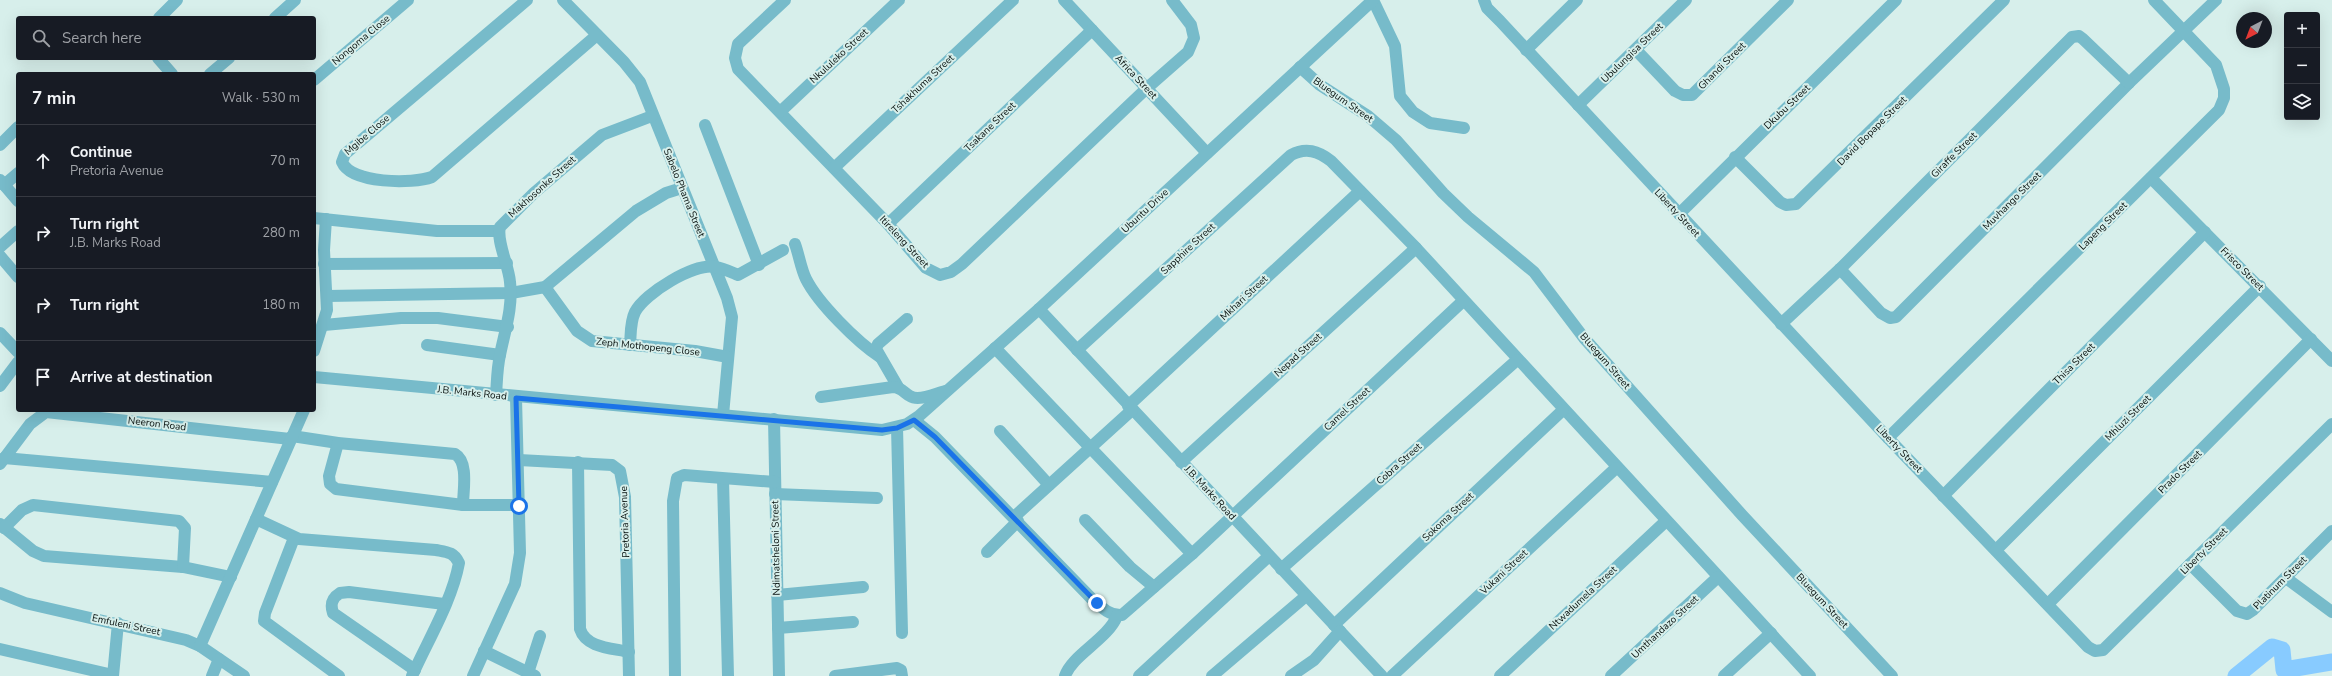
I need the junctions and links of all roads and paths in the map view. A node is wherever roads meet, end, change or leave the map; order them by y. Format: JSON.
{"nodes":[{"id":1,"x":295,"y":0,"type":"edge"},
{"id":2,"x":408,"y":0,"type":"edge"},
{"id":3,"x":527,"y":0,"type":"edge"},
{"id":4,"x":563,"y":0,"type":"edge"},
{"id":5,"x":785,"y":0,"type":"edge"},
{"id":6,"x":899,"y":0,"type":"edge"},
{"id":7,"x":1013,"y":0,"type":"edge"},
{"id":8,"x":1064,"y":0,"type":"edge"},
{"id":9,"x":1172,"y":0,"type":"edge"},
{"id":10,"x":1373,"y":0,"type":"edge"},
{"id":11,"x":1484,"y":0,"type":"edge"},
{"id":12,"x":1577,"y":0,"type":"edge"},
{"id":13,"x":1686,"y":0,"type":"edge"},
{"id":14,"x":1788,"y":0,"type":"edge"},
{"id":15,"x":1896,"y":0,"type":"edge"},
{"id":16,"x":2004,"y":0,"type":"edge"},
{"id":17,"x":2154,"y":0,"type":"edge"},
{"id":18,"x":2216,"y":0,"type":"edge"},
{"id":19,"x":175,"y":1,"type":"edge"},
{"id":20,"x":161,"y":16,"type":"edge"},
{"id":21,"x":276,"y":16,"type":"edge"},
{"id":22,"x":1092,"y":30,"type":"junction"},
{"id":23,"x":2183,"y":31,"type":"junction"},
{"id":24,"x":597,"y":35,"type":"junction"},
{"id":25,"x":1526,"y":50,"type":"junction"},
{"id":26,"x":1636,"y":50,"type":"junction"},
{"id":27,"x":160,"y":60,"type":"edge"},
{"id":28,"x":227,"y":60,"type":"edge"},
{"id":29,"x":1300,"y":67,"type":"junction"},
{"id":30,"x":170,"y":72,"type":"edge"},
{"id":31,"x":212,"y":72,"type":"edge"},
{"id":32,"x":316,"y":78,"type":"edge"},
{"id":33,"x":2129,"y":83,"type":"junction"},
{"id":34,"x":1146,"y":88,"type":"junction"},
{"id":35,"x":1578,"y":105,"type":"junction"},
{"id":36,"x":780,"y":112,"type":"junction"},
{"id":37,"x":652,"y":116,"type":"junction"},
{"id":38,"x":705,"y":125,"type":"dead end"},
{"id":39,"x":1464,"y":128,"type":"dead end"},
{"id":40,"x":16,"y":129,"type":"edge"},
{"id":41,"x":0,"y":145,"type":"edge"},
{"id":42,"x":1207,"y":153,"type":"junction"},
{"id":43,"x":1735,"y":157,"type":"junction"},
{"id":44,"x":834,"y":168,"type":"junction"},
{"id":45,"x":16,"y":174,"type":"edge"},
{"id":46,"x":2151,"y":178,"type":"junction"},
{"id":47,"x":2,"y":183,"type":"edge"},
{"id":48,"x":682,"y":188,"type":"junction"},
{"id":49,"x":1360,"y":191,"type":"junction"},
{"id":50,"x":16,"y":199,"type":"edge"},
{"id":51,"x":1679,"y":214,"type":"junction"},
{"id":52,"x":320,"y":218,"type":"edge"},
{"id":53,"x":888,"y":224,"type":"junction"},
{"id":54,"x":499,"y":231,"type":"junction"},
{"id":55,"x":2205,"y":232,"type":"junction"},
{"id":56,"x":16,"y":233,"type":"edge"},
{"id":57,"x":795,"y":244,"type":"dead end"},
{"id":58,"x":0,"y":247,"type":"edge"},
{"id":59,"x":1416,"y":248,"type":"junction"},
{"id":60,"x":783,"y":250,"type":"dead end"},
{"id":61,"x":0,"y":256,"type":"edge"},
{"id":62,"x":507,"y":263,"type":"junction"},
{"id":63,"x":324,"y":264,"type":"junction"},
{"id":64,"x":759,"y":265,"type":"junction"},
{"id":65,"x":714,"y":267,"type":"junction"},
{"id":66,"x":1840,"y":269,"type":"junction"},
{"id":67,"x":16,"y":275,"type":"edge"},
{"id":68,"x":2260,"y":286,"type":"junction"},
{"id":69,"x":545,"y":287,"type":"junction"},
{"id":70,"x":511,"y":293,"type":"junction"},
{"id":71,"x":327,"y":296,"type":"junction"},
{"id":72,"x":1463,"y":301,"type":"junction"},
{"id":73,"x":1039,"y":309,"type":"junction"},
{"id":74,"x":908,"y":319,"type":"dead end"},
{"id":75,"x":1781,"y":324,"type":"junction"},
{"id":76,"x":508,"y":327,"type":"junction"},
{"id":77,"x":319,"y":331,"type":"edge"},
{"id":78,"x":0,"y":333,"type":"edge"},
{"id":79,"x":2311,"y":339,"type":"junction"},
{"id":80,"x":316,"y":343,"type":"edge"},
{"id":81,"x":427,"y":345,"type":"dead end"},
{"id":82,"x":630,"y":345,"type":"junction"},
{"id":83,"x":995,"y":348,"type":"junction"},
{"id":84,"x":16,"y":350,"type":"edge"},
{"id":85,"x":1077,"y":350,"type":"junction"},
{"id":86,"x":500,"y":355,"type":"junction"},
{"id":87,"x":728,"y":357,"type":"junction"},
{"id":88,"x":880,"y":357,"type":"junction"},
{"id":89,"x":1517,"y":360,"type":"junction"},
{"id":90,"x":2332,"y":361,"type":"edge"},
{"id":91,"x":16,"y":365,"type":"edge"},
{"id":92,"x":316,"y":381,"type":"edge"},
{"id":93,"x":0,"y":386,"type":"edge"},
{"id":94,"x":898,"y":387,"type":"junction"},
{"id":95,"x":948,"y":390,"type":"junction"},
{"id":96,"x":496,"y":395,"type":"junction"},
{"id":97,"x":821,"y":397,"type":"dead end"},
{"id":98,"x":516,"y":398,"type":"junction"},
{"id":99,"x":1130,"y":408,"type":"junction"},
{"id":100,"x":1563,"y":410,"type":"junction"},
{"id":101,"x":303,"y":412,"type":"edge"},
{"id":102,"x":723,"y":415,"type":"junction"},
{"id":103,"x":774,"y":419,"type":"junction"},
{"id":104,"x":914,"y":420,"type":"junction"},
{"id":105,"x":2332,"y":424,"type":"edge"},
{"id":106,"x":897,"y":428,"type":"junction"},
{"id":107,"x":1000,"y":431,"type":"dead end"},
{"id":108,"x":291,"y":438,"type":"junction"},
{"id":109,"x":1888,"y":438,"type":"junction"},
{"id":110,"x":338,"y":443,"type":"junction"},
{"id":111,"x":1090,"y":448,"type":"junction"},
{"id":112,"x":519,"y":460,"type":"junction"},
{"id":113,"x":2,"y":461,"type":"edge"},
{"id":114,"x":578,"y":462,"type":"junction"},
{"id":115,"x":1181,"y":462,"type":"junction"},
{"id":116,"x":1616,"y":468,"type":"junction"},
{"id":117,"x":723,"y":479,"type":"junction"},
{"id":118,"x":272,"y":482,"type":"junction"},
{"id":119,"x":1049,"y":485,"type":"junction"},
{"id":120,"x":775,"y":488,"type":"junction"},
{"id":121,"x":1943,"y":496,"type":"junction"},
{"id":122,"x":877,"y":498,"type":"dead end"},
{"id":123,"x":463,"y":505,"type":"junction"},
{"id":124,"x":519,"y":506,"type":"junction"},
{"id":125,"x":1232,"y":516,"type":"junction"},
{"id":126,"x":256,"y":519,"type":"junction"},
{"id":127,"x":1016,"y":519,"type":"junction"},
{"id":128,"x":1085,"y":520,"type":"dead end"},
{"id":129,"x":1666,"y":520,"type":"junction"},
{"id":130,"x":2,"y":526,"type":"edge"},
{"id":131,"x":2332,"y":531,"type":"edge"},
{"id":132,"x":294,"y":538,"type":"junction"},
{"id":133,"x":1996,"y":550,"type":"junction"},
{"id":134,"x":987,"y":552,"type":"dead end"},
{"id":135,"x":1192,"y":554,"type":"junction"},
{"id":136,"x":1269,"y":556,"type":"junction"},
{"id":137,"x":2190,"y":564,"type":"junction"},
{"id":138,"x":183,"y":567,"type":"junction"},
{"id":139,"x":1281,"y":569,"type":"junction"},
{"id":140,"x":231,"y":577,"type":"junction"},
{"id":141,"x":1718,"y":577,"type":"junction"},
{"id":142,"x":2286,"y":578,"type":"junction"},
{"id":143,"x":863,"y":587,"type":"dead end"},
{"id":144,"x":1154,"y":587,"type":"junction"},
{"id":145,"x":0,"y":593,"type":"edge"},
{"id":146,"x":777,"y":594,"type":"junction"},
{"id":147,"x":1306,"y":596,"type":"junction"},
{"id":148,"x":444,"y":604,"type":"junction"},
{"id":149,"x":2048,"y":604,"type":"junction"},
{"id":150,"x":2332,"y":612,"type":"edge"},
{"id":151,"x":1117,"y":616,"type":"junction"},
{"id":152,"x":853,"y":622,"type":"dead end"},
{"id":153,"x":118,"y":623,"type":"junction"},
{"id":154,"x":778,"y":628,"type":"junction"},
{"id":155,"x":1337,"y":628,"type":"junction"},
{"id":156,"x":902,"y":633,"type":"dead end"},
{"id":157,"x":1771,"y":633,"type":"junction"},
{"id":158,"x":540,"y":636,"type":"dead end"},
{"id":159,"x":200,"y":646,"type":"junction"},
{"id":160,"x":0,"y":649,"type":"edge"},
{"id":161,"x":484,"y":651,"type":"junction"},
{"id":162,"x":629,"y":652,"type":"junction"},
{"id":163,"x":219,"y":659,"type":"junction"},
{"id":164,"x":414,"y":673,"type":"edge"},
{"id":165,"x":1377,"y":674,"type":"edge"},
{"id":166,"x":531,"y":675,"type":"edge"},
{"id":167,"x":113,"y":676,"type":"edge"},
{"id":168,"x":212,"y":676,"type":"edge"},
{"id":169,"x":244,"y":676,"type":"edge"},
{"id":170,"x":339,"y":676,"type":"edge"},
{"id":171,"x":473,"y":676,"type":"edge"},
{"id":172,"x":629,"y":676,"type":"edge"},
{"id":173,"x":675,"y":676,"type":"edge"},
{"id":174,"x":728,"y":676,"type":"edge"},
{"id":175,"x":779,"y":676,"type":"edge"},
{"id":176,"x":835,"y":676,"type":"edge"},
{"id":177,"x":902,"y":676,"type":"edge"},
{"id":178,"x":1065,"y":676,"type":"edge"},
{"id":179,"x":1139,"y":676,"type":"edge"},
{"id":180,"x":1212,"y":676,"type":"edge"},
{"id":181,"x":1291,"y":676,"type":"edge"},
{"id":182,"x":1392,"y":676,"type":"edge"},
{"id":183,"x":1500,"y":676,"type":"edge"},
{"id":184,"x":1611,"y":676,"type":"edge"},
{"id":185,"x":1724,"y":676,"type":"edge"},
{"id":186,"x":1810,"y":676,"type":"edge"},
{"id":187,"x":1892,"y":676,"type":"edge"}],
"edges":[{"from":1,"to":21,"type":"street"},
{"from":2,"to":32,"type":"street","name":"Nongoma Close"},
{"from":3,"to":24,"type":"street","name":"Mgibe Close"},
{"from":4,"to":24,"type":"street","name":"Sabelo Phama Street"},
{"from":5,"to":36,"type":"street","name":"Itireleng Street"},
{"from":6,"to":36,"type":"street","name":"Nkululeko Street"},
{"from":7,"to":44,"type":"street","name":"Tshakhuma Street"},
{"from":8,"to":22,"type":"street","name":"Africa Street"},
{"from":9,"to":34,"type":"street","name":"Itireleng Street"},
{"from":10,"to":29,"type":"street","name":"Ubuntu Drive"},
{"from":10,"to":39,"type":"street"},
{"from":11,"to":25,"type":"street","name":"Liberty Street"},
{"from":12,"to":25,"type":"street"},
{"from":13,"to":26,"type":"street","name":"Ubulungisa Street"},
{"from":14,"to":26,"type":"street","name":"Ghandi Street"},
{"from":15,"to":43,"type":"street","name":"Dkubu Street"},
{"from":16,"to":43,"type":"street","name":"David Bopape Street"},
{"from":17,"to":23,"type":"street","name":"Lapeng Street"},
{"from":18,"to":23,"type":"street","name":"Muvhango Street"},
{"from":19,"to":20,"type":"street"},
{"from":22,"to":34,"type":"street","name":"Africa Street"},
{"from":22,"to":53,"type":"street","name":"Tsakane Street"},
{"from":23,"to":33,"type":"street","name":"Muvhango Street"},
{"from":23,"to":46,"type":"street","name":"Lapeng Street"},
{"from":24,"to":37,"type":"street","name":"Sabelo Phama Street"},
{"from":25,"to":35,"type":"street","name":"Liberty Street"},
{"from":26,"to":35,"type":"street","name":"Ubulungisa Street"},
{"from":27,"to":30,"type":"street"},
{"from":28,"to":31,"type":"street"},
{"from":29,"to":42,"type":"street","name":"Ubuntu Drive"},
{"from":29,"to":187,"type":"street","name":"Bluegum Street"},
{"from":33,"to":66,"type":"street","name":"Giraffe Street"},
{"from":33,"to":66,"type":"street","name":"Muvhango Street"},
{"from":34,"to":42,"type":"street","name":"Africa Street"},
{"from":34,"to":53,"type":"street","name":"Itireleng Street"},
{"from":35,"to":51,"type":"street","name":"Liberty Street"},
{"from":36,"to":44,"type":"street","name":"Itireleng Street"},
{"from":37,"to":48,"type":"street","name":"Sabelo Phama Street"},
{"from":37,"to":54,"type":"street","name":"Makhosonke Street"},
{"from":38,"to":64,"type":"street"},
{"from":40,"to":41,"type":"street"},
{"from":42,"to":73,"type":"street","name":"Ubuntu Drive"},
{"from":43,"to":51,"type":"street","name":"Dkubu Street"},
{"from":44,"to":53,"type":"street","name":"Itireleng Street"},
{"from":45,"to":47,"type":"street"},
{"from":46,"to":55,"type":"street","name":"Frisco Street"},
{"from":46,"to":109,"type":"street","name":"Lapeng Street"},
{"from":47,"to":50,"type":"street"},
{"from":48,"to":65,"type":"street","name":"Sabelo Phama Street"},
{"from":48,"to":69,"type":"street"},
{"from":49,"to":59,"type":"street"},
{"from":49,"to":85,"type":"street","name":"Sapphire Street"},
{"from":49,"to":99,"type":"street","name":"Mkhari Street"},
{"from":51,"to":75,"type":"street","name":"Liberty Street"},
{"from":52,"to":54,"type":"street"},
{"from":52,"to":63,"type":"street"},
{"from":54,"to":62,"type":"street"},
{"from":55,"to":68,"type":"street","name":"Frisco Street"},
{"from":55,"to":121,"type":"street","name":"Thisa Street"},
{"from":56,"to":58,"type":"street"},
{"from":57,"to":88,"type":"street"},
{"from":59,"to":72,"type":"street"},
{"from":59,"to":115,"type":"street","name":"Nepad Street"},
{"from":60,"to":64,"type":"street"},
{"from":61,"to":67,"type":"street"},
{"from":62,"to":63,"type":"street"},
{"from":62,"to":70,"type":"street"},
{"from":63,"to":71,"type":"street"},
{"from":64,"to":65,"type":"street"},
{"from":65,"to":82,"type":"street"},
{"from":65,"to":87,"type":"street","name":"Sabelo Phama Street"},
{"from":66,"to":75,"type":"street","name":"Giraffe Street"},
{"from":68,"to":79,"type":"street","name":"Frisco Street"},
{"from":68,"to":133,"type":"street","name":"Mhluzi Street"},
{"from":69,"to":70,"type":"street"},
{"from":69,"to":82,"type":"street","name":"Zeph Mothopeng Close"},
{"from":70,"to":71,"type":"street"},
{"from":70,"to":76,"type":"street"},
{"from":71,"to":77,"type":"street"},
{"from":72,"to":89,"type":"street"},
{"from":72,"to":125,"type":"street","name":"Camel Street"},
{"from":73,"to":83,"type":"street","name":"Ubuntu Drive"},
{"from":73,"to":85,"type":"street","name":"J.B. Marks Road"},
{"from":74,"to":88,"type":"street"},
{"from":75,"to":109,"type":"street","name":"Liberty Street"},
{"from":76,"to":77,"type":"street"},
{"from":76,"to":86,"type":"street"},
{"from":77,"to":80,"type":"street"},
{"from":78,"to":84,"type":"street"},
{"from":79,"to":90,"type":"street","name":"Frisco Street"},
{"from":79,"to":149,"type":"street","name":"Prado Street"},
{"from":81,"to":86,"type":"street"},
{"from":82,"to":87,"type":"street","name":"Zeph Mothopeng Close"},
{"from":83,"to":95,"type":"street","name":"Ubuntu Drive"},
{"from":83,"to":111,"type":"street"},
{"from":85,"to":99,"type":"street","name":"J.B. Marks Road"},
{"from":86,"to":96,"type":"street"},
{"from":87,"to":102,"type":"street","name":"Sabelo Phama Street"},
{"from":88,"to":94,"type":"street"},
{"from":89,"to":100,"type":"street"},
{"from":89,"to":139,"type":"street","name":"Cobra Street"},
{"from":91,"to":93,"type":"street"},
{"from":92,"to":96,"type":"street","name":"J.B. Marks Road"},
{"from":94,"to":95,"type":"street"},
{"from":94,"to":97,"type":"street"},
{"from":95,"to":104,"type":"street","name":"Ubuntu Drive"},
{"from":96,"to":98,"type":"street","name":"J.B. Marks Road"},
{"from":98,"to":102,"type":"street","name":"J.B. Marks Road"},
{"from":98,"to":112,"type":"street"},
{"from":99,"to":111,"type":"street","name":"Mkhari Street"},
{"from":99,"to":115,"type":"street","name":"J.B. Marks Road"},
{"from":100,"to":116,"type":"street"},
{"from":100,"to":155,"type":"street","name":"Sokoma Street"},
{"from":101,"to":108,"type":"street"},
{"from":102,"to":103,"type":"street","name":"J.B. Marks Road"},
{"from":103,"to":106,"type":"street","name":"J.B. Marks Road"},
{"from":103,"to":120,"type":"street","name":"Ndimatsheloni Street"},
{"from":104,"to":106,"type":"street","name":"J.B. Marks Road"},
{"from":104,"to":127,"type":"street"},
{"from":105,"to":137,"type":"street","name":"Liberty Street"},
{"from":106,"to":156,"type":"street"},
{"from":107,"to":119,"type":"street"},
{"from":108,"to":110,"type":"street","name":"Neeron Road"},
{"from":108,"to":113,"type":"street","name":"Neeron Road"},
{"from":108,"to":118,"type":"street"},
{"from":109,"to":121,"type":"street","name":"Liberty Street"},
{"from":110,"to":123,"type":"street","name":"Neeron Road"},
{"from":110,"to":123,"type":"street"},
{"from":111,"to":119,"type":"street","name":"Mkhari Street"},
{"from":111,"to":135,"type":"street"},
{"from":112,"to":114,"type":"street","name":"Pretoria Avenue"},
{"from":112,"to":124,"type":"street"},
{"from":113,"to":118,"type":"street"},
{"from":114,"to":162,"type":"street"},
{"from":114,"to":162,"type":"street","name":"Pretoria Avenue"},
{"from":115,"to":125,"type":"street","name":"J.B. Marks Road"},
{"from":116,"to":129,"type":"street"},
{"from":116,"to":182,"type":"street","name":"Vukani Street"},
{"from":117,"to":120,"type":"street"},
{"from":117,"to":173,"type":"street"},
{"from":117,"to":174,"type":"street"},
{"from":118,"to":126,"type":"street"},
{"from":119,"to":127,"type":"street","name":"Mkhari Street"},
{"from":120,"to":122,"type":"street"},
{"from":120,"to":146,"type":"street","name":"Ndimatsheloni Street"},
{"from":121,"to":133,"type":"street","name":"Liberty Street"},
{"from":123,"to":124,"type":"street"},
{"from":124,"to":161,"type":"street"},
{"from":125,"to":135,"type":"street","name":"Camel Street"},
{"from":125,"to":136,"type":"street","name":"J.B. Marks Road"},
{"from":126,"to":132,"type":"street"},
{"from":126,"to":140,"type":"street"},
{"from":127,"to":134,"type":"street","name":"Mkhari Street"},
{"from":127,"to":151,"type":"street"},
{"from":128,"to":144,"type":"street"},
{"from":129,"to":141,"type":"street"},
{"from":129,"to":183,"type":"street","name":"Ntwadumela Street"},
{"from":130,"to":138,"type":"street"},
{"from":130,"to":138,"type":"street"},
{"from":131,"to":142,"type":"street","name":"Platinum Street"},
{"from":132,"to":148,"type":"street"},
{"from":132,"to":170,"type":"street"},
{"from":133,"to":149,"type":"street","name":"Liberty Street"},
{"from":135,"to":144,"type":"street","name":"Camel Street"},
{"from":136,"to":139,"type":"street","name":"J.B. Marks Road"},
{"from":136,"to":179,"type":"street"},
{"from":137,"to":142,"type":"street","name":"Platinum Street"},
{"from":137,"to":149,"type":"street","name":"Liberty Street"},
{"from":138,"to":140,"type":"street"},
{"from":139,"to":147,"type":"street","name":"J.B. Marks Road"},
{"from":140,"to":159,"type":"street"},
{"from":141,"to":157,"type":"street"},
{"from":141,"to":184,"type":"street","name":"Umthandazo Street"},
{"from":142,"to":150,"type":"street"},
{"from":143,"to":146,"type":"street"},
{"from":144,"to":151,"type":"street","name":"Camel Street"},
{"from":145,"to":153,"type":"street","name":"Emfuleni Street"},
{"from":146,"to":154,"type":"street","name":"Ndimatsheloni Street"},
{"from":147,"to":155,"type":"street","name":"J.B. Marks Road"},
{"from":147,"to":180,"type":"street"},
{"from":148,"to":164,"type":"street"},
{"from":148,"to":164,"type":"street"},
{"from":151,"to":178,"type":"street"},
{"from":152,"to":154,"type":"street"},
{"from":153,"to":159,"type":"street","name":"Emfuleni Street"},
{"from":153,"to":167,"type":"street"},
{"from":154,"to":175,"type":"street","name":"Ndimatsheloni Street"},
{"from":155,"to":165,"type":"street","name":"J.B. Marks Road"},
{"from":155,"to":181,"type":"street","name":"Sokoma Street"},
{"from":157,"to":185,"type":"street"},
{"from":157,"to":186,"type":"street"},
{"from":158,"to":166,"type":"street"},
{"from":159,"to":163,"type":"street","name":"Emfuleni Street"},
{"from":160,"to":167,"type":"street"},
{"from":161,"to":166,"type":"street"},
{"from":161,"to":171,"type":"street"},
{"from":162,"to":172,"type":"street","name":"Pretoria Avenue"},
{"from":163,"to":168,"type":"street"},
{"from":163,"to":169,"type":"street","name":"Emfuleni Street"},
{"from":176,"to":177,"type":"street"}]}
